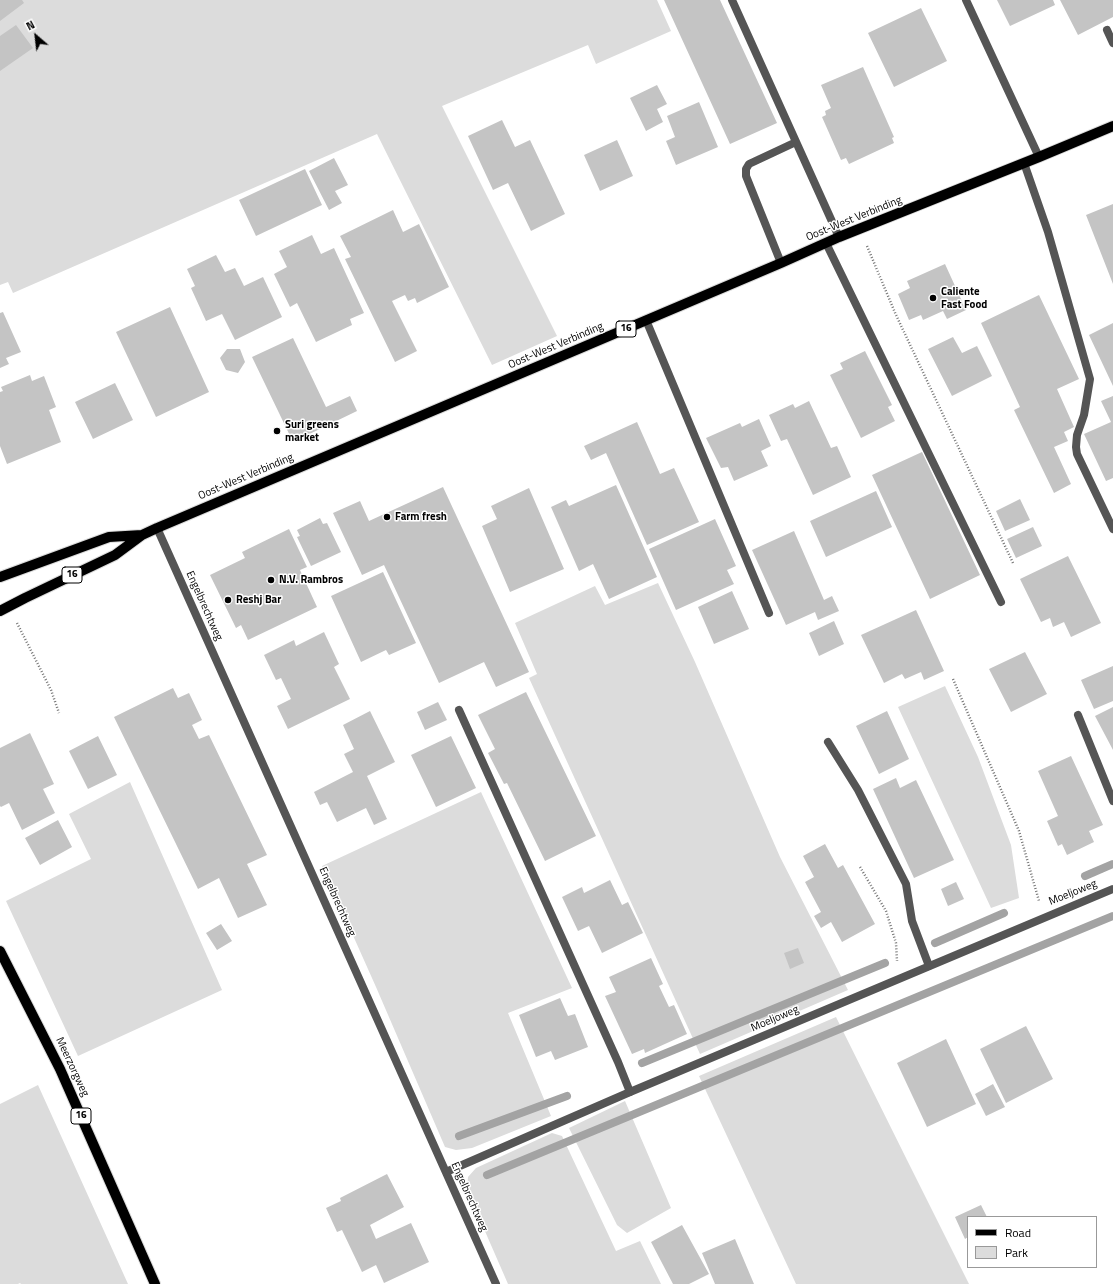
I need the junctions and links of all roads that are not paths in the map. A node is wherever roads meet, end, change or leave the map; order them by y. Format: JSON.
{"nodes":[{"id":1,"x":732,"y":0,"type":"edge"},
{"id":2,"x":966,"y":0,"type":"edge"},
{"id":3,"x":1107,"y":30,"type":"dead end"},
{"id":4,"x":1113,"y":43,"type":"edge"},
{"id":5,"x":1113,"y":126,"type":"edge"},
{"id":6,"x":796,"y":142,"type":"junction"},
{"id":7,"x":1039,"y":157,"type":"junction"},
{"id":8,"x":1024,"y":163,"type":"junction"},
{"id":9,"x":839,"y":237,"type":"junction"},
{"id":10,"x":826,"y":244,"type":"junction"},
{"id":11,"x":781,"y":263,"type":"junction"},
{"id":12,"x":646,"y":320,"type":"junction"},
{"id":13,"x":157,"y":528,"type":"junction"},
{"id":14,"x":1113,"y":529,"type":"edge"},
{"id":15,"x":142,"y":535,"type":"junction"},
{"id":16,"x":0,"y":576,"type":"edge"},
{"id":17,"x":1001,"y":602,"type":"dead end"},
{"id":18,"x":4,"y":609,"type":"edge"},
{"id":19,"x":769,"y":613,"type":"dead end"},
{"id":20,"x":459,"y":710,"type":"dead end"},
{"id":21,"x":1078,"y":715,"type":"dead end"},
{"id":22,"x":828,"y":742,"type":"dead end"},
{"id":23,"x":1113,"y":801,"type":"edge"},
{"id":24,"x":1113,"y":889,"type":"edge"},
{"id":25,"x":0,"y":951,"type":"edge"},
{"id":26,"x":929,"y":966,"type":"junction"},
{"id":27,"x":630,"y":1092,"type":"junction"},
{"id":28,"x":446,"y":1172,"type":"junction"},
{"id":29,"x":155,"y":1284,"type":"edge"},
{"id":30,"x":496,"y":1284,"type":"edge"}],
"edges":[{"from":1,"to":6,"type":"street"},
{"from":2,"to":7,"type":"street"},
{"from":3,"to":4,"type":"street"},
{"from":5,"to":7,"type":"main road","name":"Oost-West Verbinding","number":"16"},
{"from":6,"to":9,"type":"street"},
{"from":6,"to":11,"type":"street"},
{"from":7,"to":8,"type":"main road","name":"Oost-West Verbinding","number":"16"},
{"from":8,"to":9,"type":"main road","name":"Oost-West Verbinding","number":"16"},
{"from":8,"to":14,"type":"street"},
{"from":9,"to":10,"type":"main road","name":"Oost-West Verbinding","number":"16"},
{"from":10,"to":11,"type":"main road","name":"Oost-West Verbinding","number":"16"},
{"from":10,"to":17,"type":"street"},
{"from":11,"to":12,"type":"main road","name":"Oost-West Verbinding","number":"16"},
{"from":12,"to":13,"type":"main road","name":"Oost-West Verbinding","number":"16"},
{"from":12,"to":19,"type":"street"},
{"from":13,"to":15,"type":"main road","name":"Oost-West Verbinding","number":"16"},
{"from":13,"to":28,"type":"street","name":"Engelbrechtweg"},
{"from":15,"to":16,"type":"main road","name":"Oost-West Verbinding","number":"16"},
{"from":15,"to":18,"type":"main road","name":"Oost-West Verbinding","number":"16"},
{"from":20,"to":27,"type":"street"},
{"from":21,"to":23,"type":"street"},
{"from":22,"to":26,"type":"street"},
{"from":24,"to":26,"type":"street","name":"Moeljoweg"},
{"from":25,"to":29,"type":"main road","name":"Meerzorgweg","number":"16"},
{"from":26,"to":27,"type":"street","name":"Moeljoweg"},
{"from":27,"to":28,"type":"street","name":"Moeljoweg"},
{"from":28,"to":30,"type":"street","name":"Engelbrechtweg"}]}
